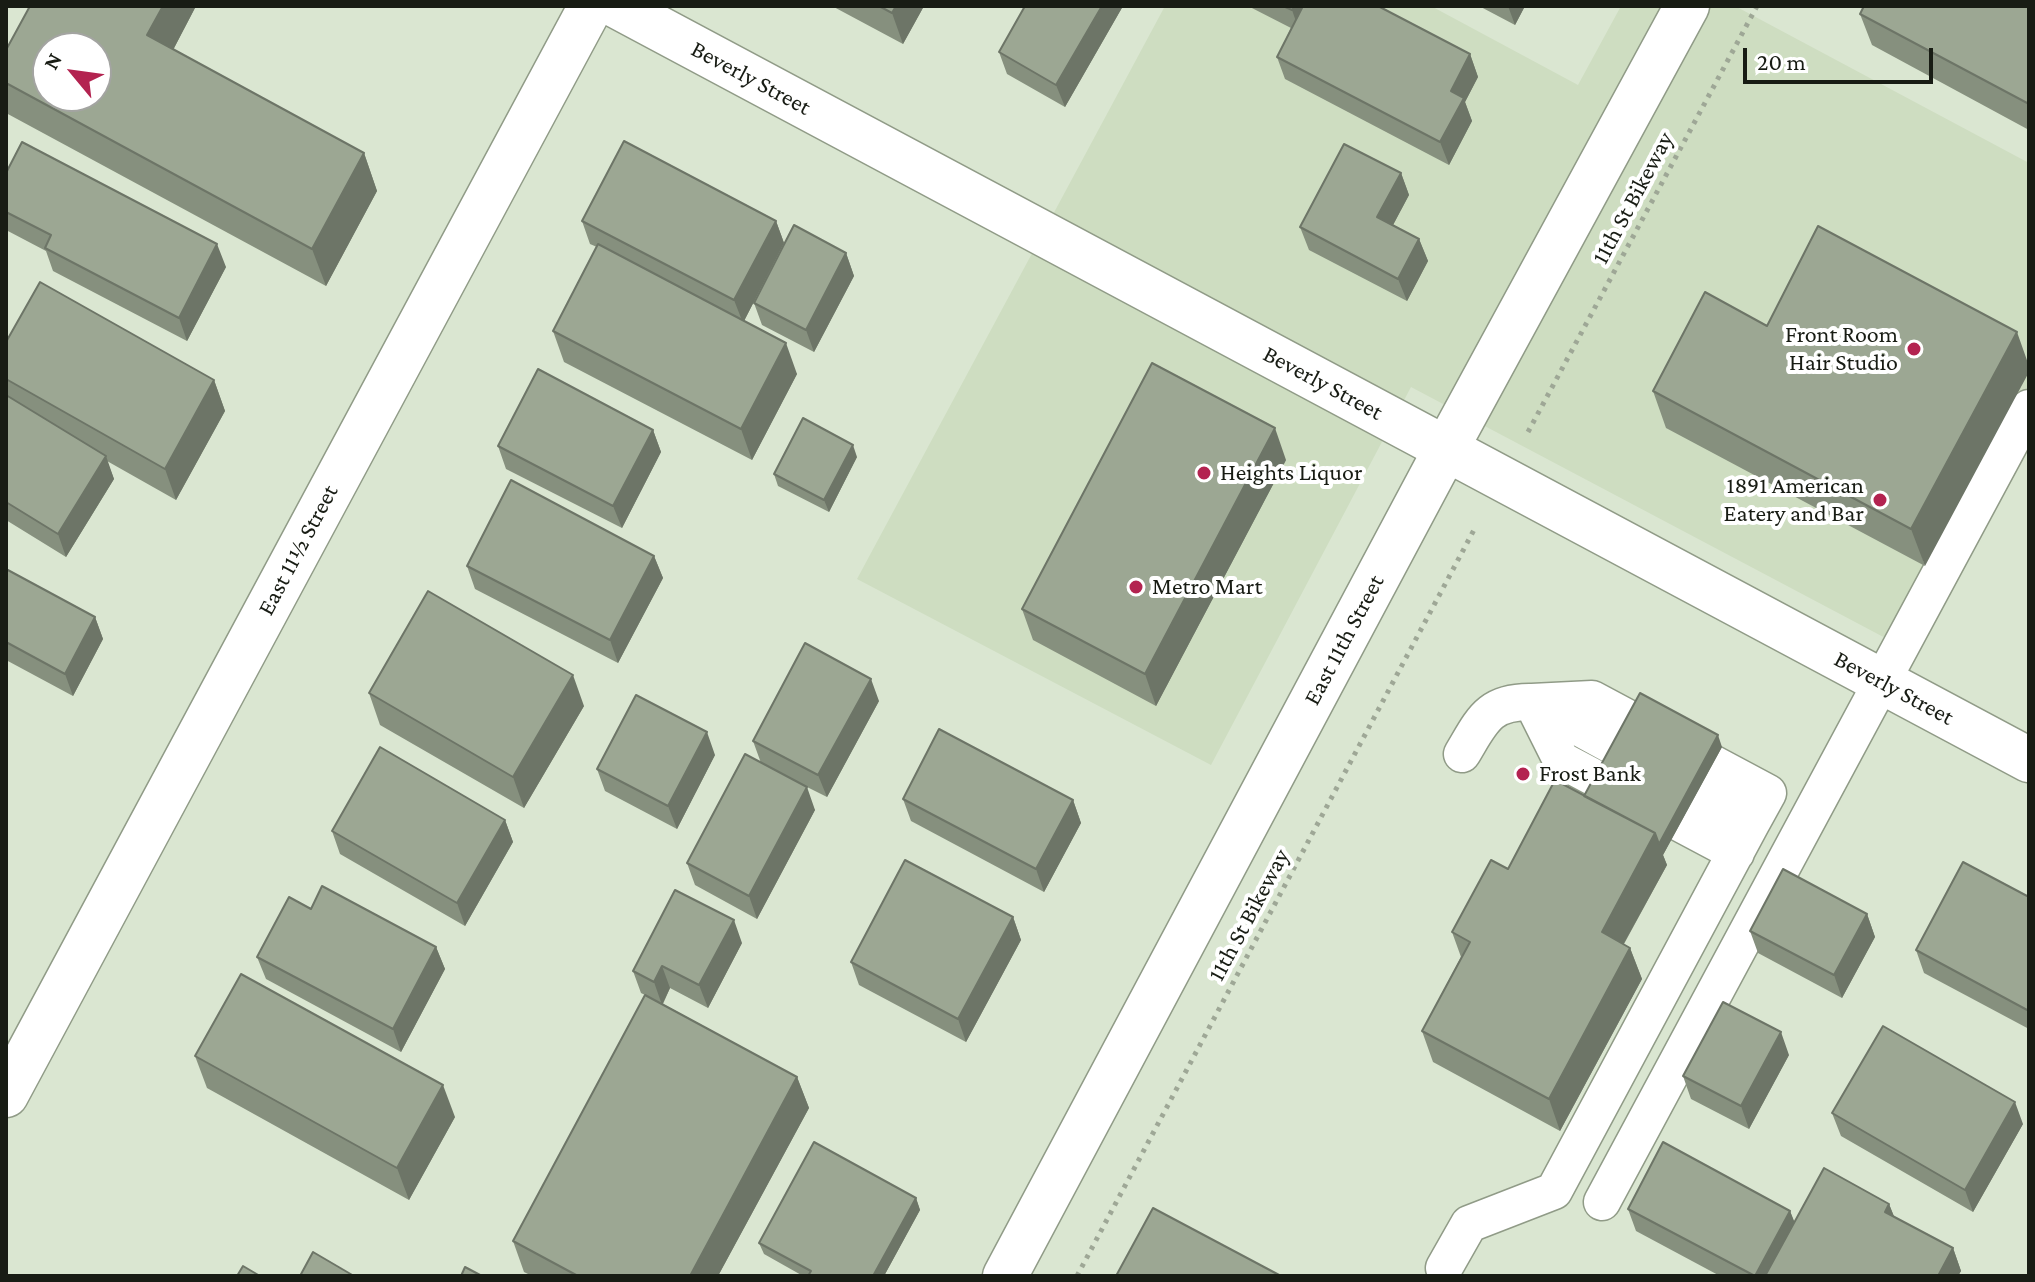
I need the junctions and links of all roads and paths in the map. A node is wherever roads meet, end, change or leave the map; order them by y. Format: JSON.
{"nodes":[{"id":1,"x":591,"y":6,"type":"edge"},
{"id":2,"x":617,"y":6,"type":"edge"},
{"id":3,"x":1687,"y":6,"type":"edge"},
{"id":4,"x":1757,"y":6,"type":"edge"},
{"id":5,"x":1541,"y":406,"type":"dead end"},
{"id":6,"x":2029,"y":408,"type":"edge"},
{"id":7,"x":1446,"y":449,"type":"junction"},
{"id":8,"x":1452,"y":571,"type":"dead end"},
{"id":9,"x":1883,"y":682,"type":"junction"},
{"id":10,"x":1532,"y":702,"type":"junction"},
{"id":11,"x":1462,"y":754,"type":"dead end"},
{"id":12,"x":2029,"y":760,"type":"edge"},
{"id":13,"x":1744,"y":837,"type":"junction"},
{"id":14,"x":6,"y":1095,"type":"edge"},
{"id":15,"x":1602,"y":1202,"type":"dead end"},
{"id":16,"x":1444,"y":1268,"type":"dead end"},
{"id":17,"x":1005,"y":1276,"type":"edge"},
{"id":18,"x":1077,"y":1276,"type":"edge"}],
"edges":[{"from":1,"to":14,"type":"street","name":"East 11½ Street"},
{"from":2,"to":7,"type":"street","name":"Beverly Street"},
{"from":3,"to":7,"type":"street","name":"East 11th Street"},
{"from":4,"to":5,"type":"path","name":"11th St Bikeway"},
{"from":6,"to":9,"type":"lane"},
{"from":7,"to":9,"type":"street","name":"Beverly Street"},
{"from":7,"to":17,"type":"street","name":"East 11th Street"},
{"from":8,"to":18,"type":"path","name":"11th St Bikeway"},
{"from":9,"to":12,"type":"street","name":"Beverly Street"},
{"from":9,"to":15,"type":"lane"},
{"from":10,"to":11,"type":"lane"},
{"from":10,"to":13,"type":"lane"},
{"from":10,"to":13,"type":"lane"},
{"from":13,"to":16,"type":"lane"}]}
